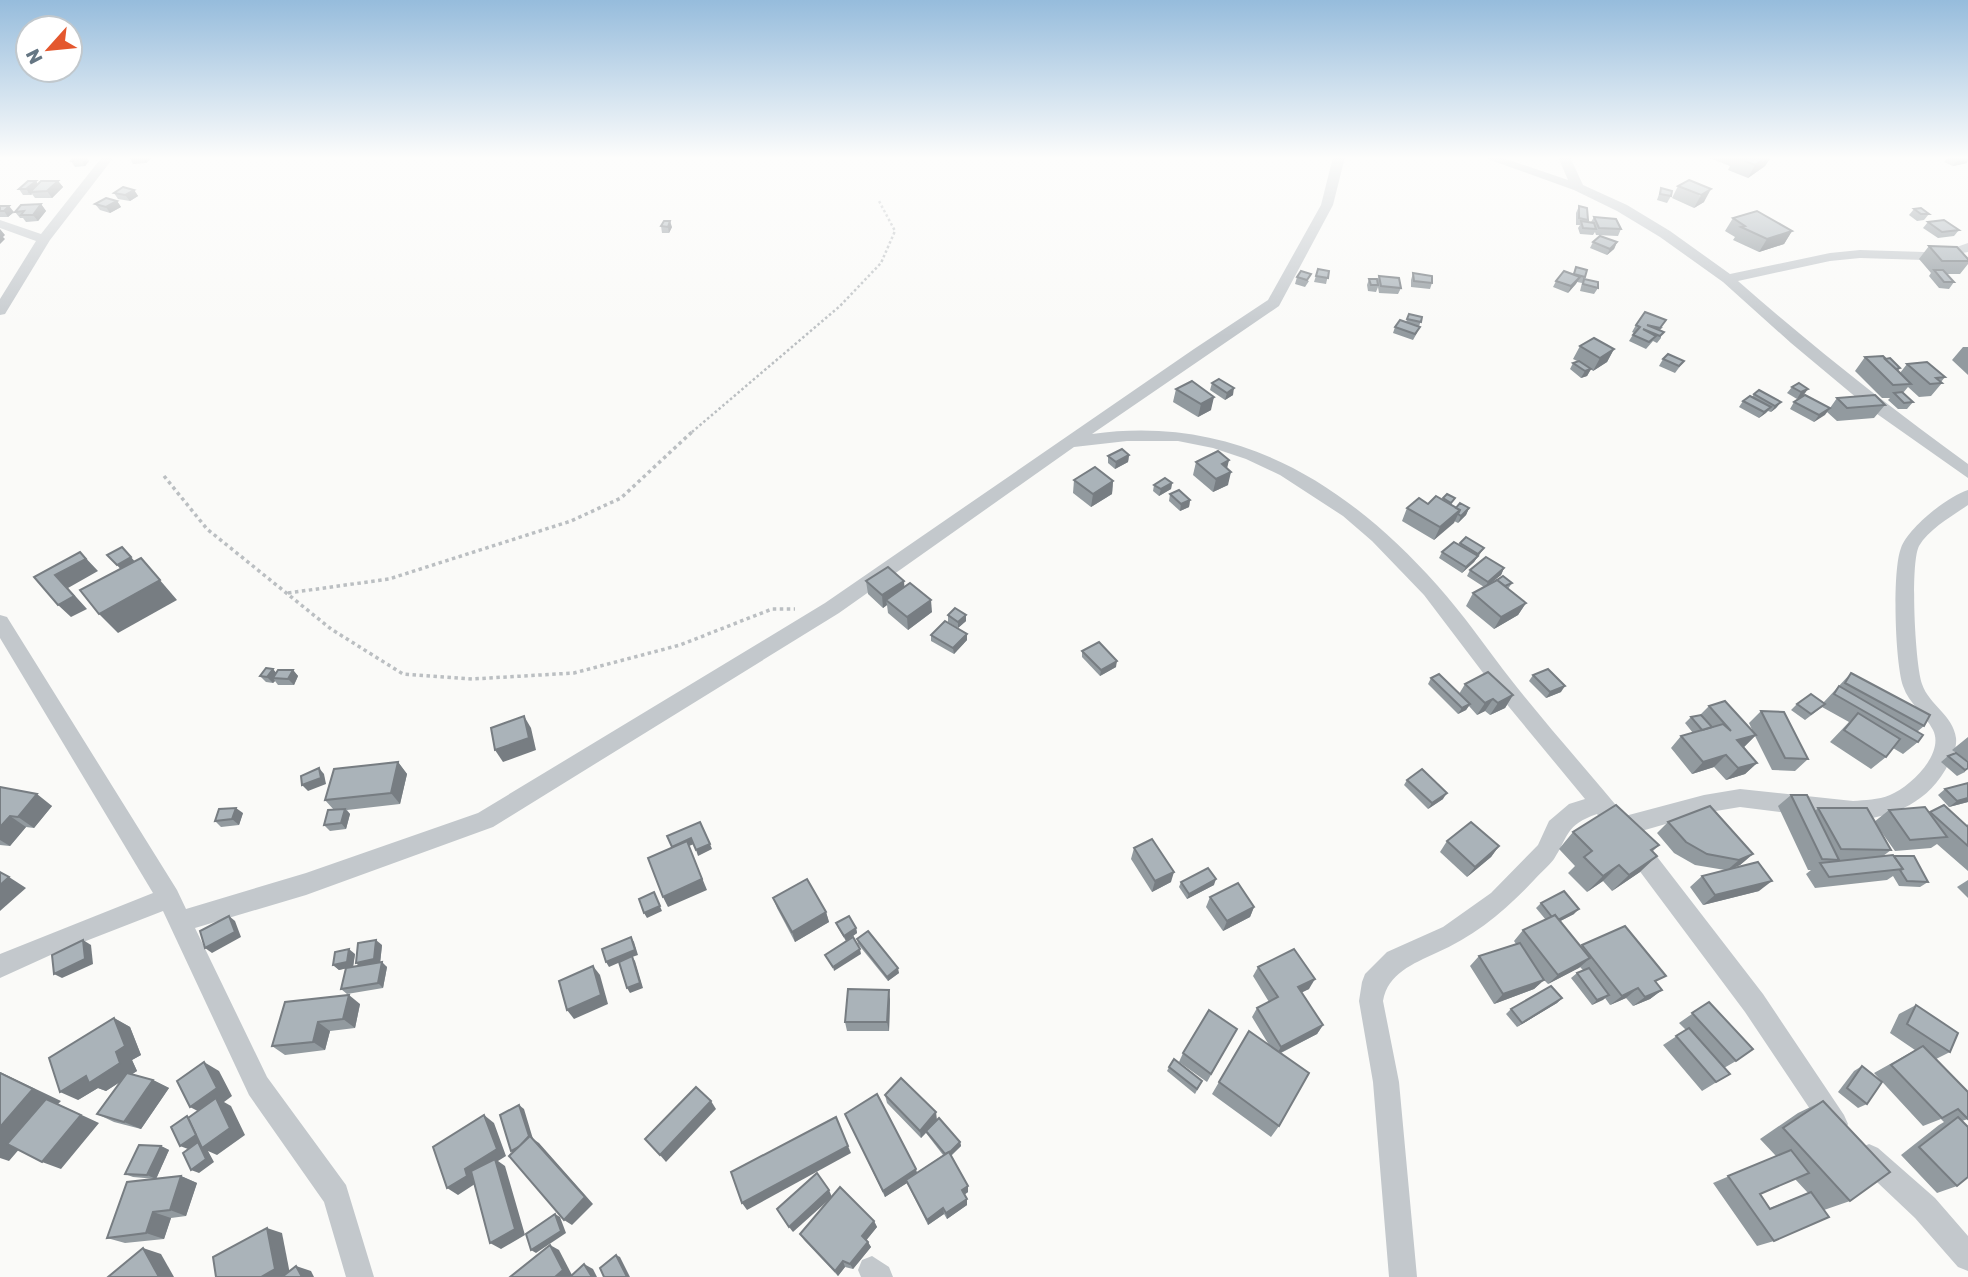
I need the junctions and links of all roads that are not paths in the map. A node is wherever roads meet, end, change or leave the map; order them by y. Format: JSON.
{"nodes":[{"id":1,"x":61,"y":217,"type":"edge"},
{"id":2,"x":1321,"y":217,"type":"edge"},
{"id":3,"x":1636,"y":217,"type":"edge"},
{"id":4,"x":0,"y":224,"type":"edge"},
{"id":5,"x":44,"y":239,"type":"junction"},
{"id":6,"x":1968,"y":247,"type":"edge"},
{"id":7,"x":1728,"y":279,"type":"junction"},
{"id":8,"x":0,"y":311,"type":"edge"},
{"id":9,"x":1072,"y":443,"type":"junction"},
{"id":10,"x":1968,"y":472,"type":"edge"},
{"id":11,"x":1968,"y":496,"type":"edge"},
{"id":12,"x":0,"y":622,"type":"edge"},
{"id":13,"x":1601,"y":803,"type":"junction"},
{"id":14,"x":1620,"y":827,"type":"junction"},
{"id":15,"x":169,"y":898,"type":"junction"},
{"id":16,"x":181,"y":921,"type":"junction"},
{"id":17,"x":0,"y":966,"type":"edge"},
{"id":18,"x":1968,"y":1257,"type":"edge"},
{"id":19,"x":360,"y":1277,"type":"edge"},
{"id":20,"x":1403,"y":1277,"type":"edge"}],
"edges":[{"from":1,"to":5,"type":"street"},
{"from":2,"to":9,"type":"street"},
{"from":3,"to":7,"type":"street"},
{"from":4,"to":5,"type":"street"},
{"from":5,"to":8,"type":"street"},
{"from":6,"to":7,"type":"street"},
{"from":7,"to":10,"type":"street"},
{"from":9,"to":13,"type":"street"},
{"from":9,"to":16,"type":"street"},
{"from":11,"to":14,"type":"street"},
{"from":12,"to":15,"type":"street"},
{"from":13,"to":14,"type":"street"},
{"from":13,"to":20,"type":"street"},
{"from":14,"to":18,"type":"street"},
{"from":15,"to":16,"type":"street"},
{"from":15,"to":17,"type":"street"},
{"from":16,"to":19,"type":"street"}]}
